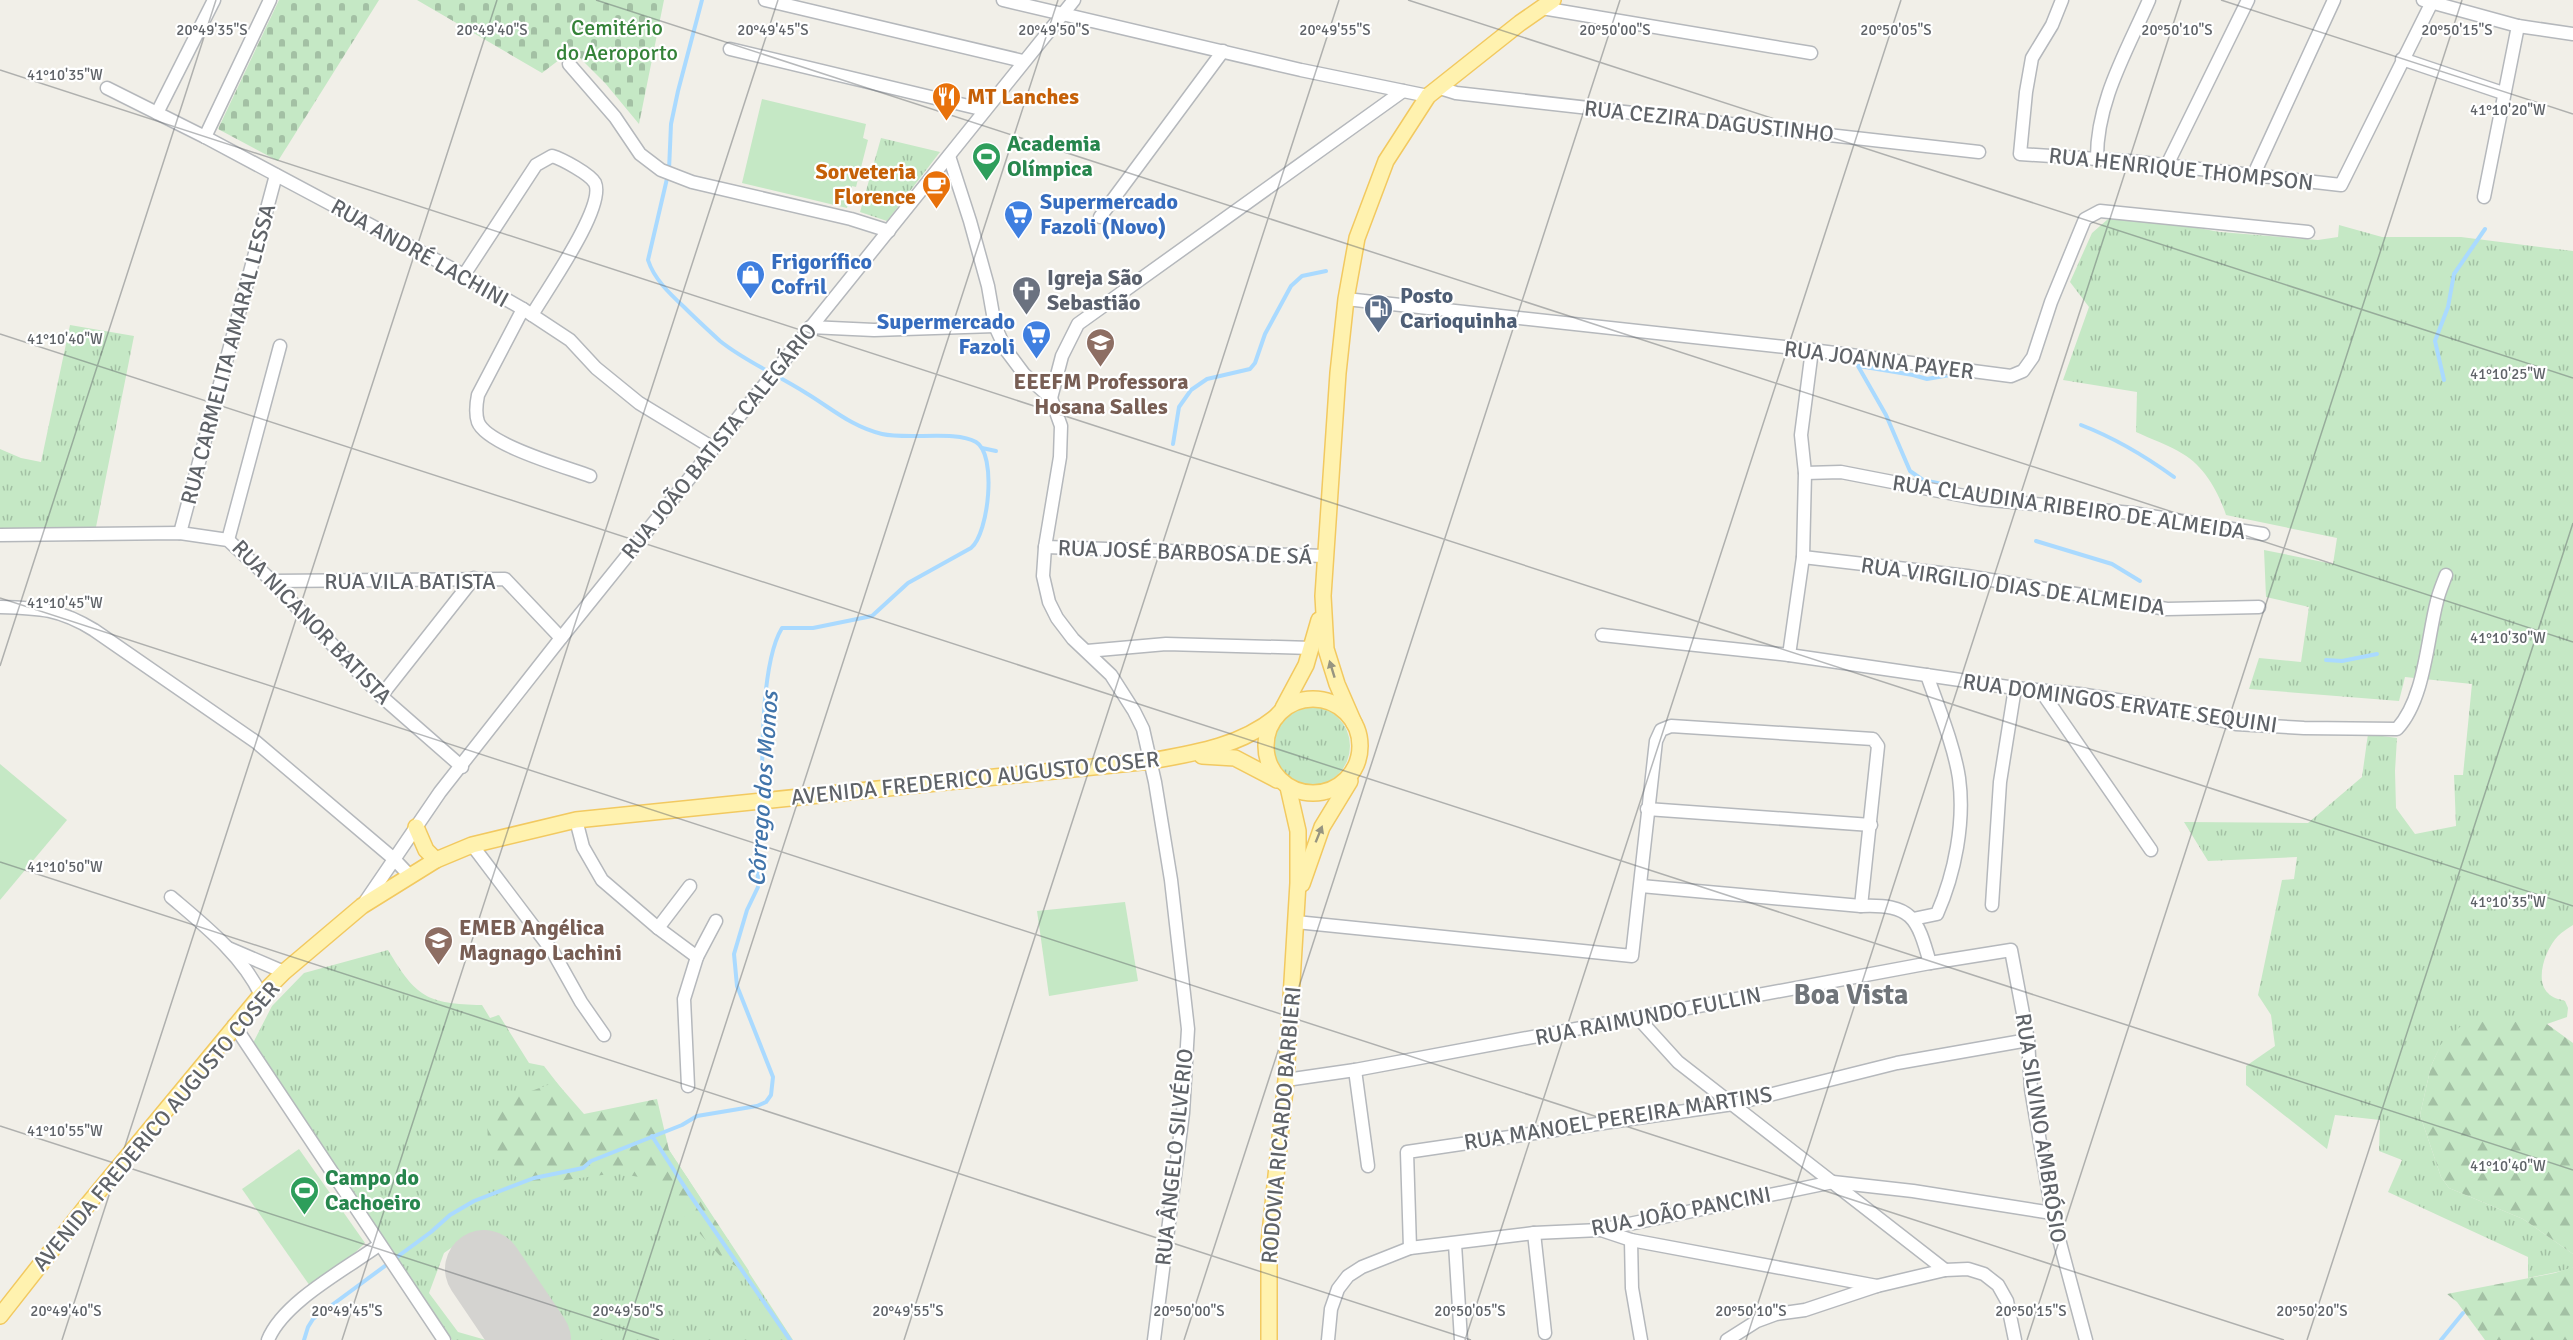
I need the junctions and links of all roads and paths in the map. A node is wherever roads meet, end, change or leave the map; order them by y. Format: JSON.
{"nodes":[{"id":1,"x":214,"y":0,"type":"edge"},
{"id":2,"x":270,"y":0,"type":"edge"},
{"id":3,"x":765,"y":0,"type":"edge"},
{"id":4,"x":1003,"y":0,"type":"edge"},
{"id":5,"x":1074,"y":0,"type":"edge"},
{"id":6,"x":2062,"y":0,"type":"edge"},
{"id":7,"x":2149,"y":0,"type":"edge"},
{"id":8,"x":2248,"y":0,"type":"edge"},
{"id":9,"x":2334,"y":0,"type":"edge"},
{"id":10,"x":2427,"y":1,"type":"edge"},
{"id":11,"x":1547,"y":4,"type":"edge"},
{"id":12,"x":1062,"y":15,"type":"junction"},
{"id":13,"x":2518,"y":26,"type":"junction"},
{"id":14,"x":2573,"y":34,"type":"edge"},
{"id":15,"x":730,"y":49,"type":"dead end"},
{"id":16,"x":1223,"y":51,"type":"junction"},
{"id":17,"x":1811,"y":53,"type":"dead end"},
{"id":18,"x":2402,"y":59,"type":"junction"},
{"id":19,"x":1023,"y":61,"type":"junction"},
{"id":20,"x":569,"y":64,"type":"dead end"},
{"id":21,"x":107,"y":88,"type":"dead end"},
{"id":22,"x":1403,"y":91,"type":"junction"},
{"id":23,"x":1434,"y":92,"type":"junction"},
{"id":24,"x":2503,"y":93,"type":"junction"},
{"id":25,"x":984,"y":110,"type":"junction"},
{"id":26,"x":157,"y":113,"type":"junction"},
{"id":27,"x":205,"y":137,"type":"junction"},
{"id":28,"x":1979,"y":152,"type":"dead end"},
{"id":29,"x":949,"y":156,"type":"junction"},
{"id":30,"x":2097,"y":159,"type":"junction"},
{"id":31,"x":2166,"y":167,"type":"junction"},
{"id":32,"x":2254,"y":174,"type":"junction"},
{"id":33,"x":276,"y":175,"type":"junction"},
{"id":34,"x":2484,"y":197,"type":"dead end"},
{"id":35,"x":1100,"y":217,"type":"dead end"},
{"id":36,"x":890,"y":231,"type":"junction"},
{"id":37,"x":2308,"y":232,"type":"dead end"},
{"id":38,"x":464,"y":275,"type":"junction"},
{"id":39,"x":1346,"y":299,"type":"junction"},
{"id":40,"x":527,"y":312,"type":"junction"},
{"id":41,"x":995,"y":326,"type":"junction"},
{"id":42,"x":810,"y":327,"type":"junction"},
{"id":43,"x":280,"y":346,"type":"dead end"},
{"id":44,"x":1812,"y":350,"type":"junction"},
{"id":45,"x":1051,"y":398,"type":"junction"},
{"id":46,"x":713,"y":448,"type":"junction"},
{"id":47,"x":1805,"y":473,"type":"junction"},
{"id":48,"x":591,"y":476,"type":"dead end"},
{"id":49,"x":180,"y":533,"type":"junction"},
{"id":50,"x":2263,"y":534,"type":"dead end"},
{"id":51,"x":0,"y":535,"type":"edge"},
{"id":52,"x":228,"y":540,"type":"junction"},
{"id":53,"x":1045,"y":547,"type":"junction"},
{"id":54,"x":1325,"y":556,"type":"junction"},
{"id":55,"x":1803,"y":557,"type":"junction"},
{"id":56,"x":2446,"y":575,"type":"dead end"},
{"id":57,"x":474,"y":578,"type":"junction"},
{"id":58,"x":272,"y":581,"type":"junction"},
{"id":59,"x":1323,"y":596,"type":"junction"},
{"id":60,"x":0,"y":607,"type":"edge"},
{"id":61,"x":2259,"y":607,"type":"dead end"},
{"id":62,"x":1602,"y":634,"type":"dead end"},
{"id":63,"x":561,"y":638,"type":"junction"},
{"id":64,"x":1312,"y":648,"type":"junction"},
{"id":65,"x":1087,"y":651,"type":"junction"},
{"id":66,"x":1789,"y":655,"type":"junction"},
{"id":67,"x":1927,"y":675,"type":"junction"},
{"id":68,"x":2015,"y":688,"type":"junction"},
{"id":69,"x":2042,"y":691,"type":"junction"},
{"id":70,"x":381,"y":696,"type":"junction"},
{"id":71,"x":1279,"y":713,"type":"junction"},
{"id":72,"x":1354,"y":723,"type":"junction"},
{"id":73,"x":1184,"y":755,"type":"junction"},
{"id":74,"x":1151,"y":761,"type":"junction"},
{"id":75,"x":462,"y":767,"type":"junction"},
{"id":76,"x":1355,"y":767,"type":"junction"},
{"id":77,"x":1285,"y":784,"type":"junction"},
{"id":78,"x":1647,"y":809,"type":"junction"},
{"id":79,"x":576,"y":820,"type":"junction"},
{"id":80,"x":1871,"y":825,"type":"junction"},
{"id":81,"x":416,"y":827,"type":"junction"},
{"id":82,"x":472,"y":845,"type":"junction"},
{"id":83,"x":2151,"y":850,"type":"dead end"},
{"id":84,"x":394,"y":859,"type":"junction"},
{"id":85,"x":436,"y":860,"type":"junction"},
{"id":86,"x":410,"y":876,"type":"junction"},
{"id":87,"x":690,"y":886,"type":"dead end"},
{"id":88,"x":1641,"y":886,"type":"junction"},
{"id":89,"x":171,"y":897,"type":"dead end"},
{"id":90,"x":1992,"y":905,"type":"dead end"},
{"id":91,"x":362,"y":906,"type":"junction"},
{"id":92,"x":1861,"y":906,"type":"junction"},
{"id":93,"x":1296,"y":916,"type":"junction"},
{"id":94,"x":1913,"y":919,"type":"junction"},
{"id":95,"x":716,"y":921,"type":"dead end"},
{"id":96,"x":658,"y":928,"type":"junction"},
{"id":97,"x":227,"y":948,"type":"junction"},
{"id":98,"x":2011,"y":950,"type":"joint"},
{"id":99,"x":697,"y":957,"type":"junction"},
{"id":100,"x":1930,"y":963,"type":"junction"},
{"id":101,"x":284,"y":972,"type":"junction"},
{"id":102,"x":261,"y":995,"type":"junction"},
{"id":103,"x":1638,"y":1018,"type":"junction"},
{"id":104,"x":234,"y":1025,"type":"junction"},
{"id":105,"x":604,"y":1035,"type":"dead end"},
{"id":106,"x":2028,"y":1040,"type":"junction"},
{"id":107,"x":1355,"y":1070,"type":"junction"},
{"id":108,"x":1286,"y":1080,"type":"junction"},
{"id":109,"x":688,"y":1086,"type":"dead end"},
{"id":110,"x":1732,"y":1104,"type":"junction"},
{"id":111,"x":1368,"y":1166,"type":"dead end"},
{"id":112,"x":1833,"y":1182,"type":"junction"},
{"id":113,"x":2052,"y":1213,"type":"junction"},
{"id":114,"x":1599,"y":1230,"type":"junction"},
{"id":115,"x":1534,"y":1233,"type":"junction"},
{"id":116,"x":1631,"y":1240,"type":"junction"},
{"id":117,"x":1455,"y":1244,"type":"junction"},
{"id":118,"x":382,"y":1248,"type":"junction"},
{"id":119,"x":1410,"y":1248,"type":"junction"},
{"id":120,"x":1945,"y":1270,"type":"junction"},
{"id":121,"x":1877,"y":1286,"type":"junction"},
{"id":122,"x":3,"y":1307,"type":"edge"},
{"id":123,"x":1545,"y":1333,"type":"dead end"},
{"id":124,"x":268,"y":1340,"type":"edge"},
{"id":125,"x":444,"y":1340,"type":"edge"},
{"id":126,"x":1154,"y":1340,"type":"edge"},
{"id":127,"x":1269,"y":1340,"type":"edge"},
{"id":128,"x":1329,"y":1340,"type":"edge"},
{"id":129,"x":1461,"y":1340,"type":"edge"},
{"id":130,"x":1641,"y":1340,"type":"edge"},
{"id":131,"x":1726,"y":1340,"type":"edge"},
{"id":132,"x":2014,"y":1340,"type":"edge"},
{"id":133,"x":2086,"y":1340,"type":"edge"}],
"edges":[{"from":1,"to":26,"type":"street"},
{"from":2,"to":27,"type":"street"},
{"from":3,"to":19,"type":"street"},
{"from":4,"to":12,"type":"street","name":"RUA CEZIRA DAGUSTINHO"},
{"from":5,"to":12,"type":"street","name":"RUA JOÃO BATISTA CALEGÁRIO"},
{"from":6,"to":30,"type":"street","name":"RUA HENRIQUE THOMPSON"},
{"from":7,"to":30,"type":"street"},
{"from":8,"to":31,"type":"street"},
{"from":9,"to":32,"type":"street"},
{"from":10,"to":13,"type":"street"},
{"from":10,"to":18,"type":"street"},
{"from":11,"to":17,"type":"street"},
{"from":11,"to":23,"type":"main road"},
{"from":12,"to":16,"type":"street","name":"RUA CEZIRA DAGUSTINHO"},
{"from":12,"to":19,"type":"street","name":"RUA JOÃO BATISTA CALEGÁRIO"},
{"from":13,"to":14,"type":"street"},
{"from":13,"to":24,"type":"street"},
{"from":15,"to":25,"type":"street"},
{"from":16,"to":22,"type":"street","name":"RUA CEZIRA DAGUSTINHO"},
{"from":16,"to":35,"type":"street"},
{"from":18,"to":24,"type":"street"},
{"from":18,"to":32,"type":"street","name":"RUA HENRIQUE THOMPSON"},
{"from":19,"to":25,"type":"street","name":"RUA JOÃO BATISTA CALEGÁRIO"},
{"from":20,"to":36,"type":"street"},
{"from":21,"to":26,"type":"street","name":"RUA ANDRÉ LACHINI"},
{"from":22,"to":23,"type":"street","name":"RUA CEZIRA DAGUSTINHO"},
{"from":22,"to":45,"type":"street"},
{"from":23,"to":28,"type":"street","name":"RUA CEZIRA DAGUSTINHO"},
{"from":23,"to":39,"type":"main road"},
{"from":24,"to":34,"type":"street"},
{"from":25,"to":29,"type":"street","name":"RUA JOÃO BATISTA CALEGÁRIO"},
{"from":26,"to":27,"type":"street","name":"RUA ANDRÉ LACHINI"},
{"from":27,"to":33,"type":"street","name":"RUA ANDRÉ LACHINI"},
{"from":29,"to":36,"type":"street","name":"RUA JOÃO BATISTA CALEGÁRIO"},
{"from":29,"to":41,"type":"street"},
{"from":30,"to":31,"type":"street","name":"RUA HENRIQUE THOMPSON"},
{"from":31,"to":32,"type":"street","name":"RUA HENRIQUE THOMPSON"},
{"from":33,"to":38,"type":"street","name":"RUA ANDRÉ LACHINI"},
{"from":33,"to":49,"type":"street","name":"RUA CARMELITA AMARAL LESSA"},
{"from":36,"to":42,"type":"street","name":"RUA JOÃO BATISTA CALEGÁRIO"},
{"from":37,"to":44,"type":"street","name":"RUA JOANNA PAYER"},
{"from":38,"to":40,"type":"street","name":"RUA ANDRÉ LACHINI"},
{"from":38,"to":40,"type":"street"},
{"from":39,"to":44,"type":"street","name":"RUA JOANNA PAYER"},
{"from":39,"to":54,"type":"main road"},
{"from":40,"to":46,"type":"street","name":"RUA ANDRÉ LACHINI"},
{"from":40,"to":48,"type":"street"},
{"from":41,"to":42,"type":"street"},
{"from":41,"to":45,"type":"street"},
{"from":42,"to":46,"type":"street","name":"RUA JOÃO BATISTA CALEGÁRIO"},
{"from":43,"to":52,"type":"street","name":"RUA NICANOR BATISTA"},
{"from":44,"to":47,"type":"street"},
{"from":45,"to":53,"type":"street","name":"RUA ÂNGELO SILVÉRIO"},
{"from":46,"to":63,"type":"street","name":"RUA JOÃO BATISTA CALEGÁRIO"},
{"from":47,"to":50,"type":"street","name":"RUA CLAUDINA RIBEIRO DE ALMEIDA"},
{"from":47,"to":55,"type":"street"},
{"from":49,"to":51,"type":"street"},
{"from":49,"to":52,"type":"street"},
{"from":52,"to":58,"type":"street","name":"RUA NICANOR BATISTA"},
{"from":53,"to":54,"type":"street","name":"RUA JOSÉ BARBOSA DE SÁ"},
{"from":53,"to":65,"type":"street","name":"RUA ÂNGELO SILVÉRIO"},
{"from":54,"to":59,"type":"main road"},
{"from":55,"to":61,"type":"street","name":"RUA VIRGILIO DIAS DE ALMEIDA"},
{"from":55,"to":66,"type":"street"},
{"from":56,"to":69,"type":"street","name":"RUA DOMINGOS ERVATE SEQUINI"},
{"from":57,"to":58,"type":"street","name":"RUA VILA BATISTA"},
{"from":57,"to":63,"type":"street","name":"RUA VILA BATISTA"},
{"from":57,"to":70,"type":"street"},
{"from":58,"to":70,"type":"street","name":"RUA NICANOR BATISTA"},
{"from":59,"to":64,"type":"main road"},
{"from":72,"to":59,"type":"main road","one_way":true},
{"from":60,"to":84,"type":"street"},
{"from":62,"to":66,"type":"street","name":"RUA DOMINGOS ERVATE SEQUINI"},
{"from":63,"to":75,"type":"street","name":"RUA JOÃO BATISTA CALEGÁRIO"},
{"from":64,"to":65,"type":"street"},
{"from":64,"to":71,"type":"main road"},
{"from":65,"to":74,"type":"street","name":"RUA ÂNGELO SILVÉRIO"},
{"from":66,"to":67,"type":"street","name":"RUA DOMINGOS ERVATE SEQUINI"},
{"from":67,"to":68,"type":"street","name":"RUA DOMINGOS ERVATE SEQUINI"},
{"from":67,"to":94,"type":"street"},
{"from":68,"to":69,"type":"street","name":"RUA DOMINGOS ERVATE SEQUINI"},
{"from":68,"to":90,"type":"street"},
{"from":69,"to":83,"type":"street"},
{"from":70,"to":75,"type":"street","name":"RUA NICANOR BATISTA"},
{"from":71,"to":72,"type":"main road"},
{"from":71,"to":73,"type":"main road","name":"AVENIDA FREDERICO AUGUSTO COSER"},
{"from":71,"to":77,"type":"main road"},
{"from":72,"to":76,"type":"main road"},
{"from":73,"to":74,"type":"main road","name":"AVENIDA FREDERICO AUGUSTO COSER"},
{"from":73,"to":77,"type":"main road","name":"AVENIDA FREDERICO AUGUSTO COSER"},
{"from":74,"to":79,"type":"main road","name":"AVENIDA FREDERICO AUGUSTO COSER"},
{"from":74,"to":126,"type":"street","name":"RUA ÂNGELO SILVÉRIO"},
{"from":75,"to":81,"type":"street","name":"RUA JOÃO BATISTA CALEGÁRIO"},
{"from":76,"to":77,"type":"main road"},
{"from":93,"to":76,"type":"main road","one_way":true},
{"from":77,"to":93,"type":"main road"},
{"from":78,"to":80,"type":"street"},
{"from":78,"to":80,"type":"street"},
{"from":78,"to":88,"type":"street"},
{"from":79,"to":82,"type":"main road","name":"AVENIDA FREDERICO AUGUSTO COSER"},
{"from":79,"to":96,"type":"street"},
{"from":80,"to":92,"type":"street"},
{"from":81,"to":84,"type":"street","name":"RUA JOÃO BATISTA CALEGÁRIO"},
{"from":81,"to":85,"type":"main road"},
{"from":82,"to":85,"type":"main road","name":"AVENIDA FREDERICO AUGUSTO COSER"},
{"from":82,"to":105,"type":"street"},
{"from":84,"to":86,"type":"street"},
{"from":84,"to":91,"type":"street","name":"RUA JOÃO BATISTA CALEGÁRIO"},
{"from":85,"to":86,"type":"main road","name":"AVENIDA FREDERICO AUGUSTO COSER"},
{"from":86,"to":91,"type":"main road","name":"AVENIDA FREDERICO AUGUSTO COSER"},
{"from":87,"to":96,"type":"street"},
{"from":88,"to":92,"type":"street"},
{"from":88,"to":93,"type":"street"},
{"from":89,"to":97,"type":"street"},
{"from":91,"to":101,"type":"main road","name":"AVENIDA FREDERICO AUGUSTO COSER"},
{"from":92,"to":94,"type":"street"},
{"from":93,"to":108,"type":"main road","name":"RODOVIA RICARDO BARBIERI"},
{"from":94,"to":100,"type":"street"},
{"from":95,"to":99,"type":"street"},
{"from":96,"to":99,"type":"street"},
{"from":97,"to":101,"type":"street"},
{"from":97,"to":102,"type":"street"},
{"from":98,"to":100,"type":"street","name":"RUA RAIMUNDO FULLIN"},
{"from":98,"to":106,"type":"street","name":"RUA SILVINO AMBRÓSIO"},
{"from":99,"to":109,"type":"street"},
{"from":100,"to":103,"type":"street","name":"RUA RAIMUNDO FULLIN"},
{"from":101,"to":102,"type":"main road","name":"AVENIDA FREDERICO AUGUSTO COSER"},
{"from":102,"to":104,"type":"main road","name":"AVENIDA FREDERICO AUGUSTO COSER"},
{"from":103,"to":107,"type":"street","name":"RUA RAIMUNDO FULLIN"},
{"from":103,"to":110,"type":"street"},
{"from":104,"to":118,"type":"street"},
{"from":104,"to":122,"type":"main road","name":"AVENIDA FREDERICO AUGUSTO COSER"},
{"from":106,"to":110,"type":"street","name":"RUA MANOEL PEREIRA MARTINS"},
{"from":106,"to":113,"type":"street","name":"RUA SILVINO AMBRÓSIO"},
{"from":107,"to":108,"type":"street","name":"RUA RAIMUNDO FULLIN"},
{"from":107,"to":111,"type":"street"},
{"from":108,"to":127,"type":"main road","name":"RODOVIA RICARDO BARBIERI"},
{"from":110,"to":112,"type":"street"},
{"from":110,"to":119,"type":"street","name":"RUA MANOEL PEREIRA MARTINS"},
{"from":112,"to":113,"type":"street","name":"RUA JOÃO PANCINI"},
{"from":112,"to":114,"type":"street","name":"RUA JOÃO PANCINI"},
{"from":112,"to":120,"type":"street"},
{"from":113,"to":133,"type":"street","name":"RUA SILVINO AMBRÓSIO"},
{"from":114,"to":115,"type":"street","name":"RUA JOÃO PANCINI"},
{"from":114,"to":116,"type":"street"},
{"from":115,"to":117,"type":"street","name":"RUA JOÃO PANCINI"},
{"from":115,"to":123,"type":"street"},
{"from":116,"to":121,"type":"street"},
{"from":116,"to":130,"type":"street"},
{"from":117,"to":119,"type":"street","name":"RUA JOÃO PANCINI"},
{"from":117,"to":129,"type":"street"},
{"from":118,"to":124,"type":"street"},
{"from":118,"to":125,"type":"street"},
{"from":119,"to":128,"type":"street","name":"RUA JOÃO PANCINI"},
{"from":120,"to":121,"type":"street"},
{"from":120,"to":132,"type":"street"},
{"from":121,"to":131,"type":"street"}]}
